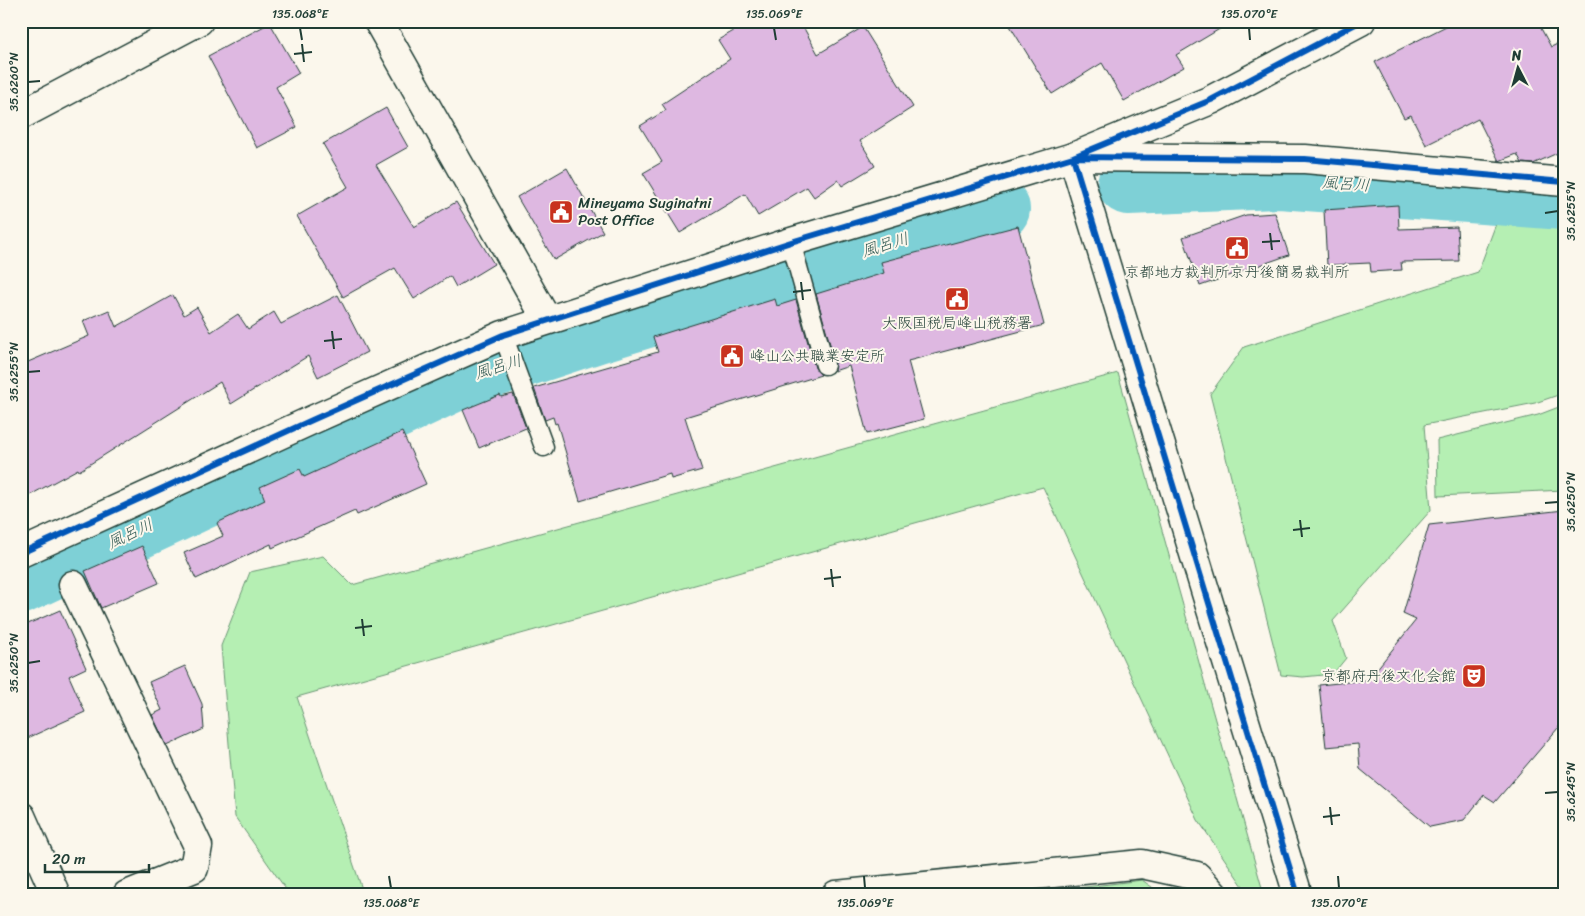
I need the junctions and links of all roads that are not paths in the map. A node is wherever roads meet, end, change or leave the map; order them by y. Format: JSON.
{"nodes":[{"id":1,"x":199,"y":21,"type":"edge"},
{"id":2,"x":378,"y":21,"type":"edge"},
{"id":3,"x":1361,"y":21,"type":"edge"},
{"id":4,"x":21,"y":115,"type":"edge"},
{"id":5,"x":1073,"y":157,"type":"junction"},
{"id":6,"x":1562,"y":180,"type":"edge"},
{"id":7,"x":791,"y":242,"type":"junction"},
{"id":8,"x":547,"y":320,"type":"junction"},
{"id":9,"x":503,"y":335,"type":"junction"},
{"id":10,"x":825,"y":365,"type":"dead end"},
{"id":11,"x":544,"y":447,"type":"dead end"},
{"id":12,"x":21,"y":553,"type":"edge"},
{"id":13,"x":73,"y":585,"type":"dead end"},
{"id":14,"x":21,"y":816,"type":"edge"},
{"id":15,"x":56,"y":895,"type":"edge"},
{"id":16,"x":127,"y":895,"type":"edge"},
{"id":17,"x":836,"y":895,"type":"edge"},
{"id":18,"x":1214,"y":895,"type":"edge"},
{"id":19,"x":1298,"y":895,"type":"edge"}],
"edges":[{"from":1,"to":4,"type":"street"},
{"from":2,"to":8,"type":"street"},
{"from":3,"to":5,"type":"street"},
{"from":5,"to":6,"type":"street"},
{"from":5,"to":7,"type":"street"},
{"from":5,"to":19,"type":"street"},
{"from":7,"to":8,"type":"street"},
{"from":7,"to":10,"type":"lane"},
{"from":8,"to":9,"type":"street"},
{"from":9,"to":11,"type":"lane"},
{"from":9,"to":12,"type":"street"},
{"from":13,"to":16,"type":"street"},
{"from":14,"to":15,"type":"street"},
{"from":17,"to":18,"type":"street"}]}
